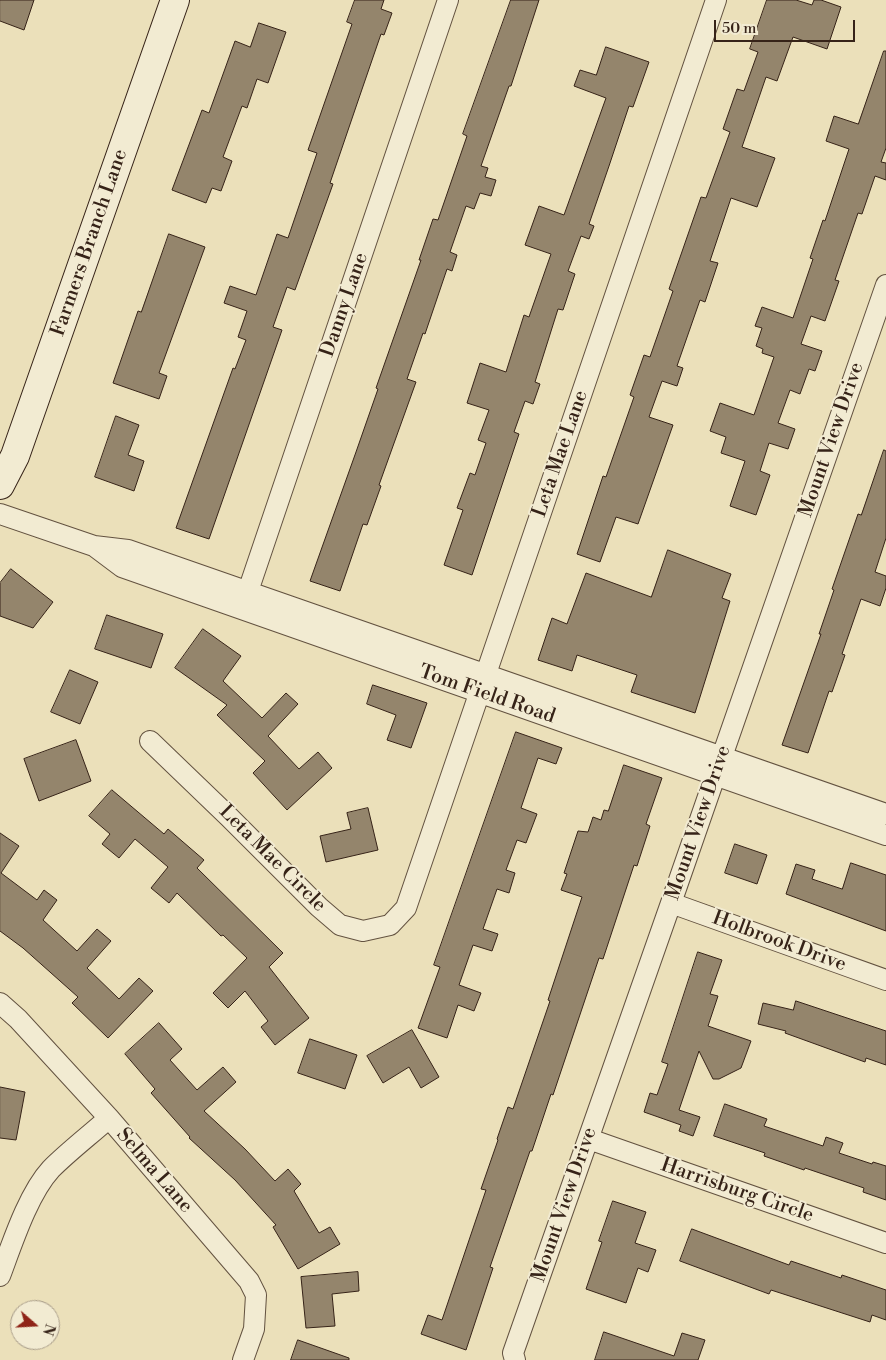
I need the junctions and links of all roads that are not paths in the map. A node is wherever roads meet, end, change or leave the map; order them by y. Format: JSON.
{"nodes":[{"id":1,"x":175,"y":0,"type":"edge"},
{"id":2,"x":448,"y":0,"type":"edge"},
{"id":3,"x":716,"y":0,"type":"edge"},
{"id":4,"x":886,"y":285,"type":"edge"},
{"id":5,"x":0,"y":485,"type":"edge"},
{"id":6,"x":0,"y":514,"type":"edge"},
{"id":7,"x":245,"y":600,"type":"junction"},
{"id":8,"x":483,"y":684,"type":"junction"},
{"id":9,"x":150,"y":741,"type":"dead end"},
{"id":10,"x":719,"y":766,"type":"junction"},
{"id":11,"x":886,"y":814,"type":"edge"},
{"id":12,"x":886,"y":834,"type":"edge"},
{"id":13,"x":672,"y":903,"type":"junction"},
{"id":14,"x":406,"y":908,"type":"joint"},
{"id":15,"x":886,"y":980,"type":"edge"},
{"id":16,"x":0,"y":1003,"type":"edge"},
{"id":17,"x":109,"y":1118,"type":"junction"},
{"id":18,"x":589,"y":1139,"type":"junction"},
{"id":19,"x":886,"y":1243,"type":"edge"},
{"id":20,"x":0,"y":1276,"type":"edge"},
{"id":21,"x":243,"y":1360,"type":"edge"},
{"id":22,"x":515,"y":1360,"type":"edge"}],
"edges":[{"from":1,"to":5,"type":"street","name":"Farmers Branch Lane"},
{"from":2,"to":7,"type":"street","name":"Danny Lane"},
{"from":3,"to":8,"type":"street","name":"Leta Mae Lane"},
{"from":4,"to":10,"type":"street","name":"Mount View Drive"},
{"from":6,"to":7,"type":"street","name":"Tom Field Road"},
{"from":7,"to":8,"type":"street","name":"Tom Field Road"},
{"from":8,"to":10,"type":"street","name":"Tom Field Road"},
{"from":8,"to":14,"type":"street","name":"Leta Mae Lane"},
{"from":9,"to":14,"type":"street","name":"Leta Mae Circle"},
{"from":10,"to":11,"type":"street","name":"Tom Field Road"},
{"from":10,"to":12,"type":"street","name":"Tom Field Road"},
{"from":10,"to":13,"type":"street","name":"Mount View Drive"},
{"from":13,"to":15,"type":"street","name":"Holbrook Drive"},
{"from":13,"to":18,"type":"street","name":"Mount View Drive"},
{"from":16,"to":17,"type":"street","name":"Selma Lane"},
{"from":17,"to":20,"type":"street"},
{"from":17,"to":21,"type":"street","name":"Selma Lane"},
{"from":18,"to":19,"type":"street","name":"Harrisburg Circle"},
{"from":18,"to":22,"type":"street","name":"Mount View Drive"}]}
